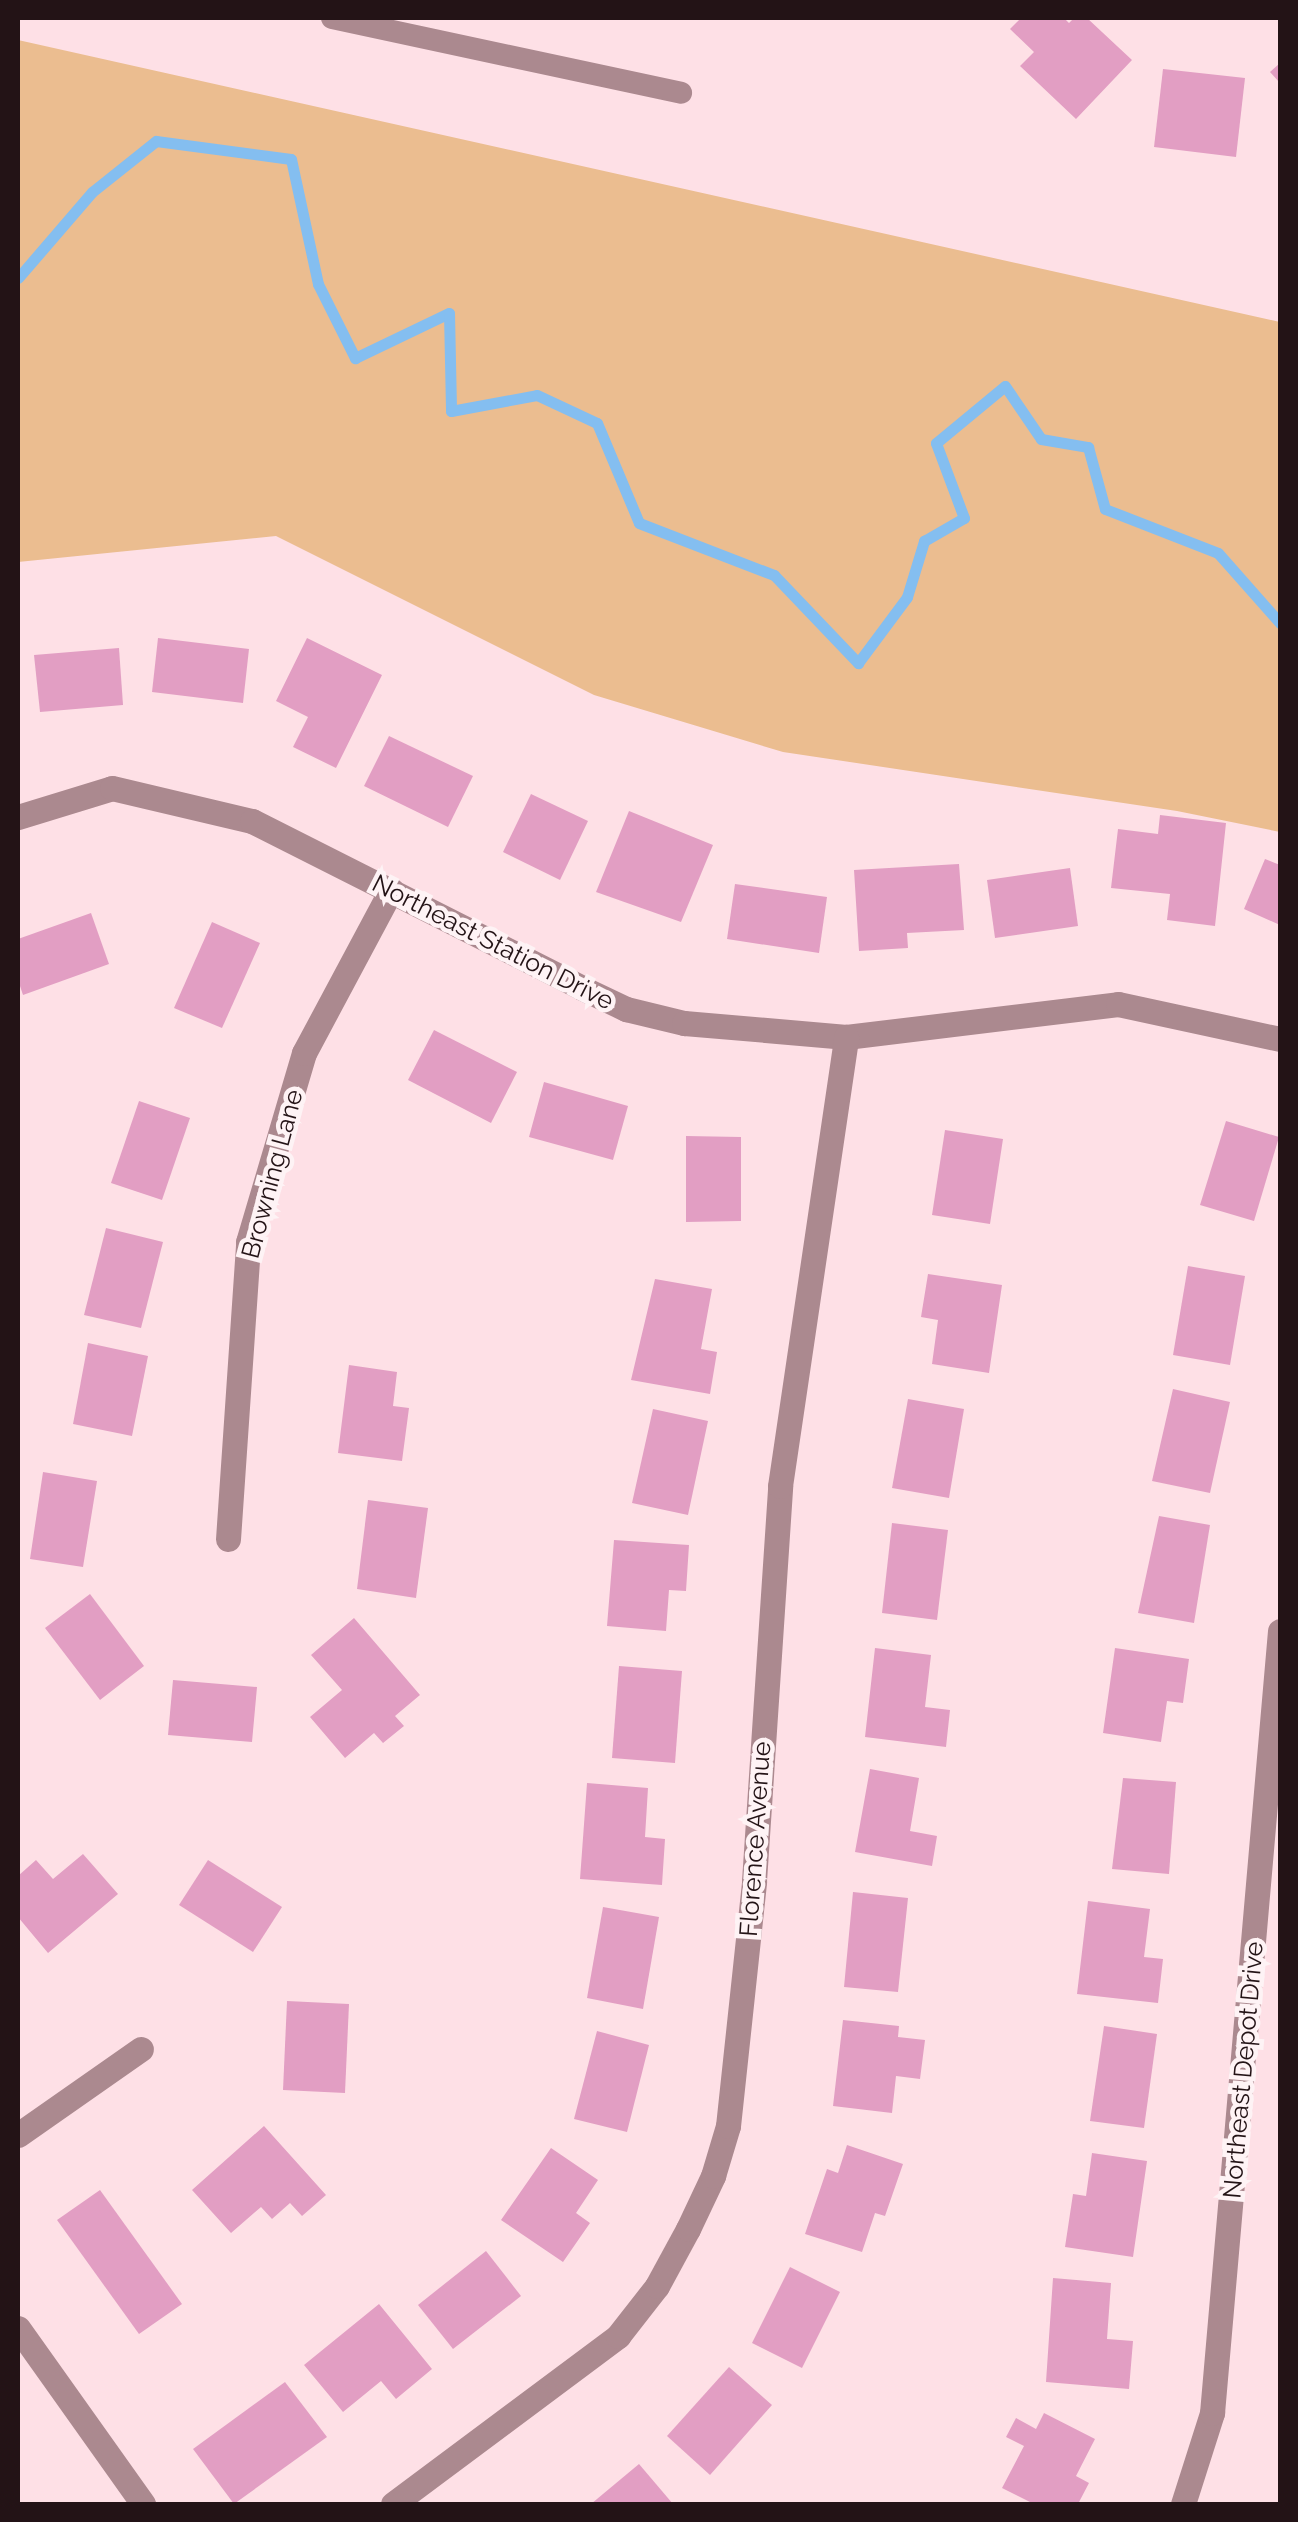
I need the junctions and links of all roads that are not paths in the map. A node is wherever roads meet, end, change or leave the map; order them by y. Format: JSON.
{"nodes":[{"id":1,"x":332,"y":18,"type":"edge"},
{"id":2,"x":404,"y":25,"type":"edge"},
{"id":3,"x":682,"y":93,"type":"dead end"},
{"id":4,"x":18,"y":817,"type":"edge"},
{"id":5,"x":391,"y":890,"type":"junction"},
{"id":6,"x":846,"y":1037,"type":"junction"},
{"id":7,"x":1280,"y":1040,"type":"edge"},
{"id":8,"x":228,"y":1539,"type":"dead end"},
{"id":9,"x":1280,"y":1631,"type":"edge"},
{"id":10,"x":141,"y":2049,"type":"dead end"},
{"id":11,"x":18,"y":2135,"type":"edge"},
{"id":12,"x":18,"y":2328,"type":"edge"},
{"id":13,"x":143,"y":2504,"type":"edge"},
{"id":14,"x":393,"y":2504,"type":"edge"},
{"id":15,"x":1183,"y":2504,"type":"edge"}],
"edges":[{"from":1,"to":2,"type":"lane"},
{"from":2,"to":3,"type":"lane"},
{"from":4,"to":5,"type":"street","name":"Northeast Station Drive"},
{"from":5,"to":6,"type":"street","name":"Northeast Station Drive"},
{"from":5,"to":8,"type":"street","name":"Browning Lane"},
{"from":6,"to":7,"type":"street","name":"Northeast Station Drive"},
{"from":6,"to":14,"type":"street","name":"Florence Avenue"},
{"from":9,"to":15,"type":"street","name":"Northeast Depot Drive"},
{"from":10,"to":11,"type":"street"},
{"from":12,"to":13,"type":"street"}]}
